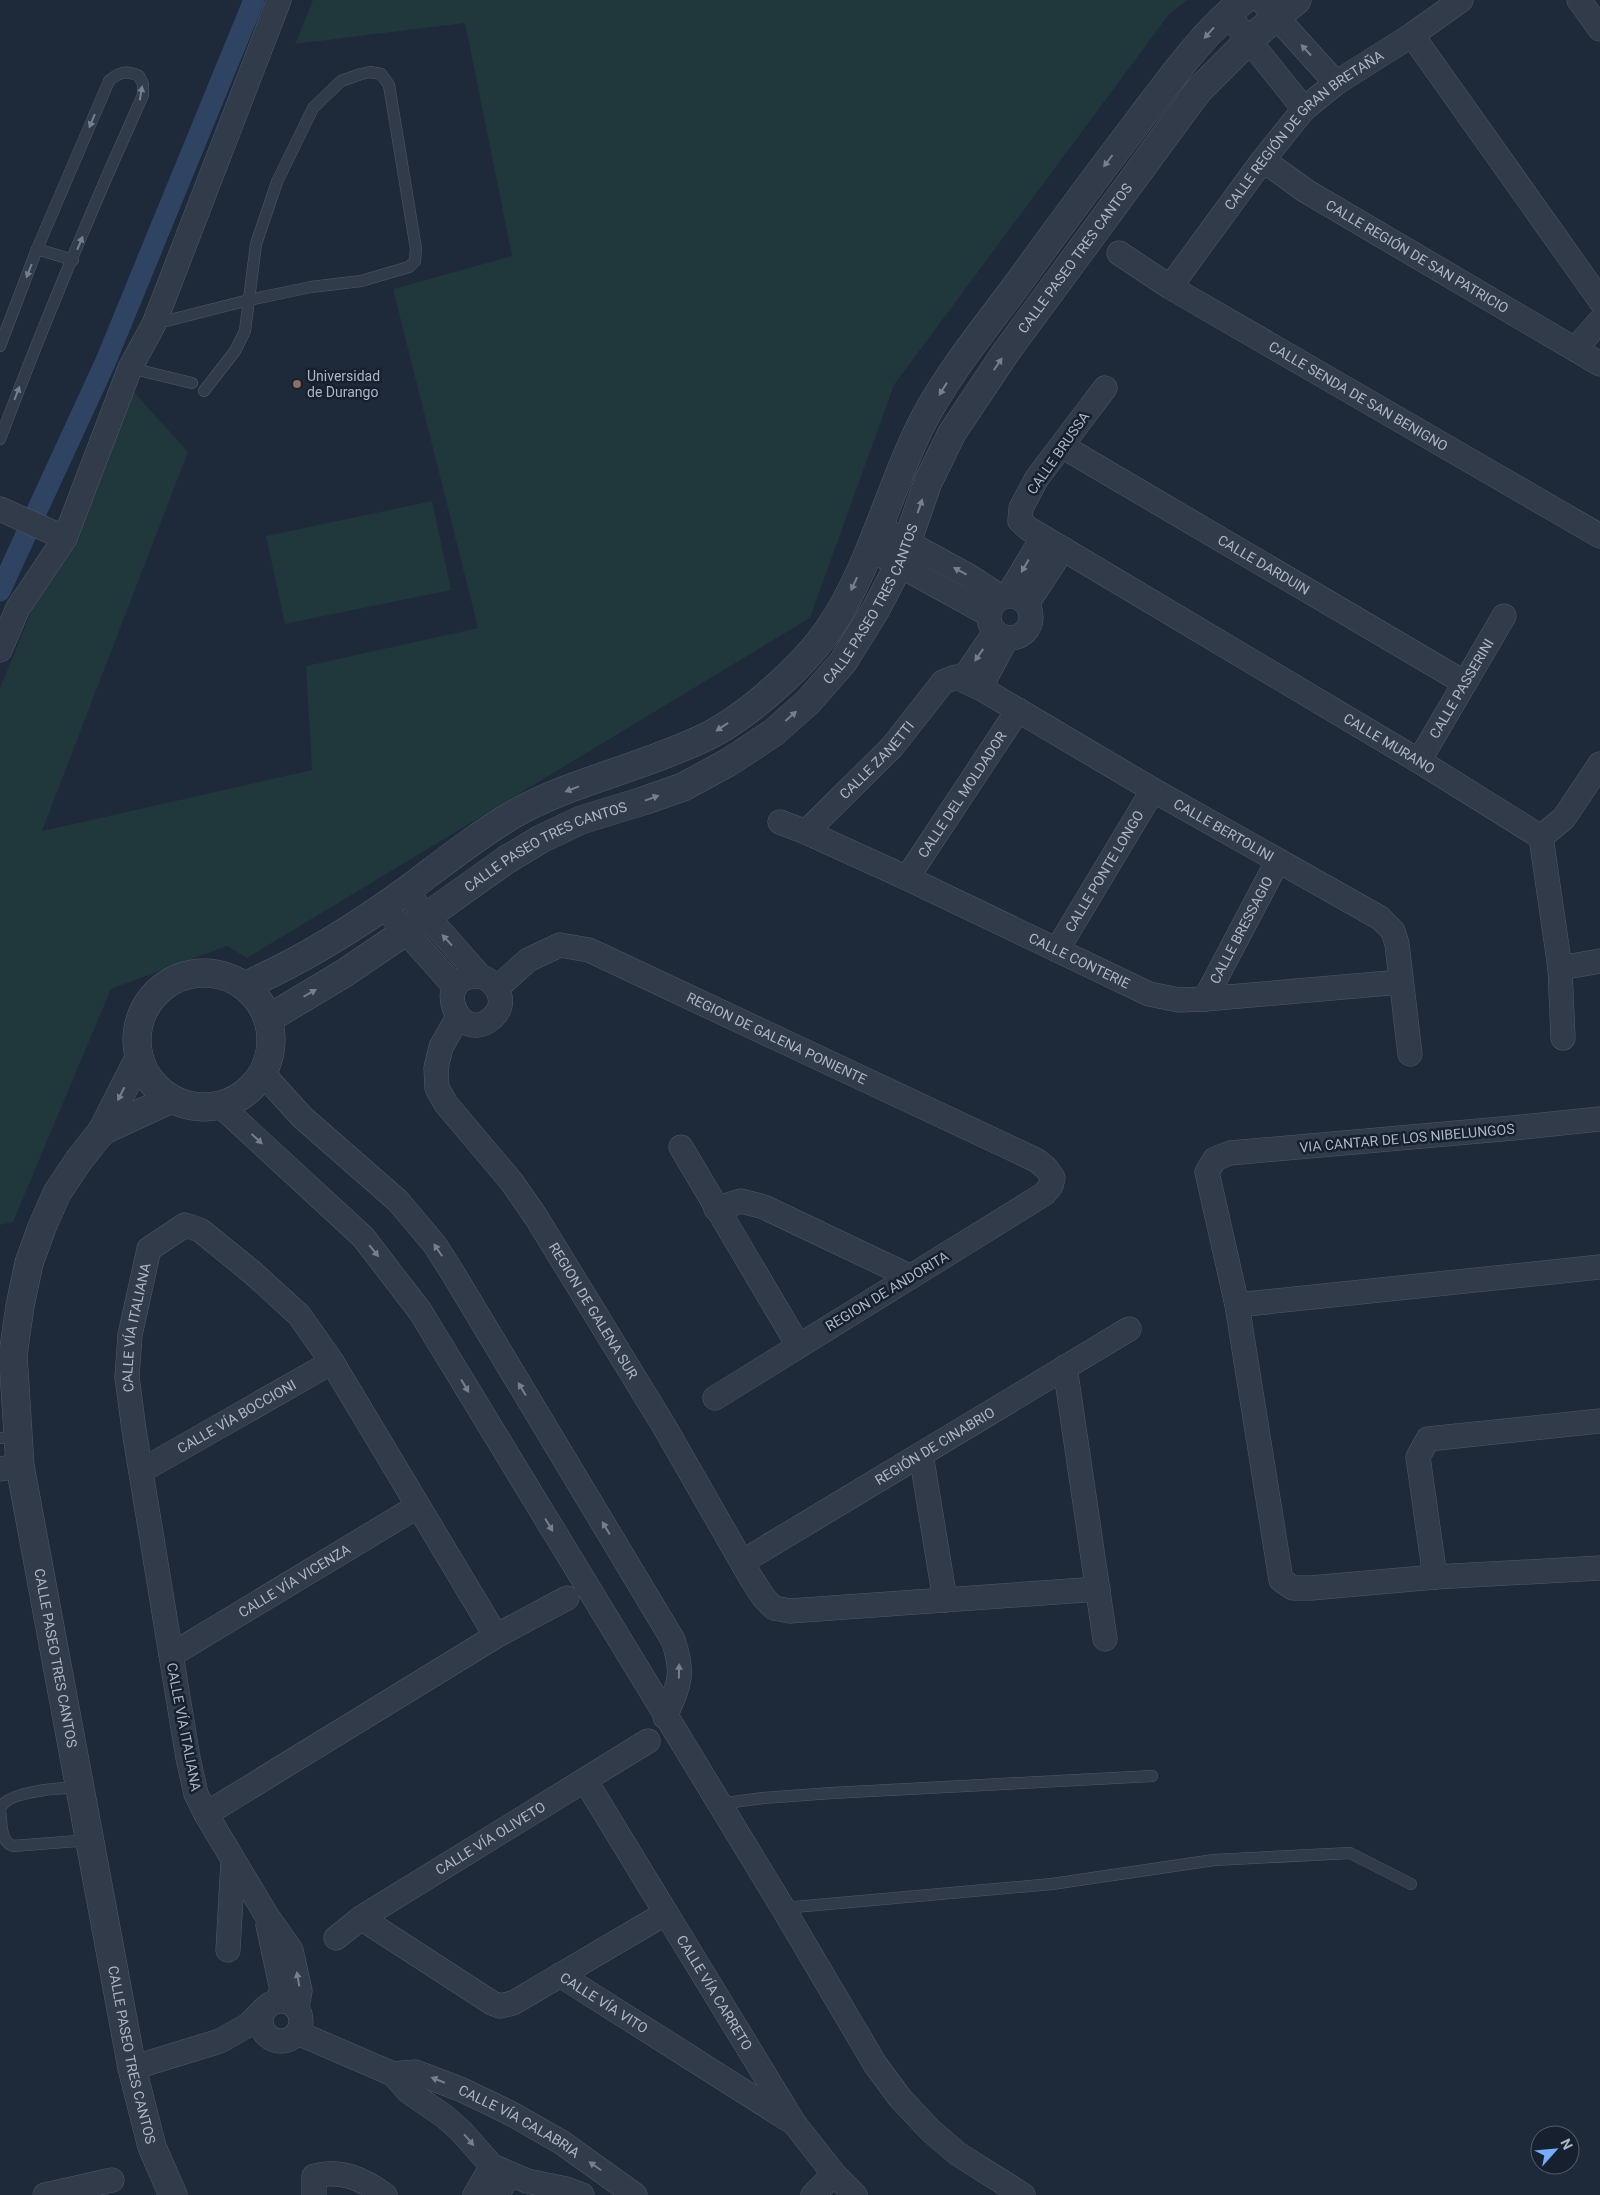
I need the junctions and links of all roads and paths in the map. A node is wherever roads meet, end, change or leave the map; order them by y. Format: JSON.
{"nodes":[{"id":1,"x":279,"y":0,"type":"edge"},
{"id":2,"x":1297,"y":0,"type":"edge"},
{"id":3,"x":1461,"y":0,"type":"edge"},
{"id":4,"x":1579,"y":0,"type":"edge"},
{"id":5,"x":1236,"y":7,"type":"edge"},
{"id":6,"x":1268,"y":8,"type":"edge"},
{"id":7,"x":1600,"y":29,"type":"edge"},
{"id":8,"x":1412,"y":35,"type":"junction"},
{"id":9,"x":1249,"y":40,"type":"junction"},
{"id":10,"x":1336,"y":83,"type":"junction"},
{"id":11,"x":1304,"y":109,"type":"junction"},
{"id":12,"x":1263,"y":160,"type":"junction"},
{"id":13,"x":37,"y":250,"type":"junction"},
{"id":14,"x":1119,"y":253,"type":"dead end"},
{"id":15,"x":73,"y":260,"type":"junction"},
{"id":16,"x":1170,"y":287,"type":"junction"},
{"id":17,"x":249,"y":300,"type":"junction"},
{"id":18,"x":1600,"y":300,"type":"edge"},
{"id":19,"x":1600,"y":322,"type":"edge"},
{"id":20,"x":154,"y":324,"type":"junction"},
{"id":21,"x":0,"y":346,"type":"edge"},
{"id":22,"x":1576,"y":348,"type":"junction"},
{"id":23,"x":1600,"y":364,"type":"edge"},
{"id":24,"x":130,"y":368,"type":"junction"},
{"id":25,"x":192,"y":383,"type":"dead end"},
{"id":26,"x":1105,"y":388,"type":"dead end"},
{"id":27,"x":204,"y":390,"type":"dead end"},
{"id":28,"x":0,"y":438,"type":"edge"},
{"id":29,"x":1062,"y":446,"type":"junction"},
{"id":30,"x":0,"y":509,"type":"edge"},
{"id":31,"x":1020,"y":521,"type":"joint"},
{"id":32,"x":1600,"y":536,"type":"edge"},
{"id":33,"x":1043,"y":537,"type":"junction"},
{"id":34,"x":65,"y":538,"type":"junction"},
{"id":35,"x":874,"y":538,"type":"junction"},
{"id":36,"x":1063,"y":550,"type":"junction"},
{"id":37,"x":903,"y":554,"type":"junction"},
{"id":38,"x":1005,"y":613,"type":"junction"},
{"id":39,"x":1504,"y":616,"type":"dead end"},
{"id":40,"x":0,"y":650,"type":"edge"},
{"id":41,"x":963,"y":683,"type":"junction"},
{"id":42,"x":1465,"y":683,"type":"junction"},
{"id":43,"x":1018,"y":710,"type":"junction"},
{"id":44,"x":1419,"y":761,"type":"junction"},
{"id":45,"x":1600,"y":764,"type":"edge"},
{"id":46,"x":1152,"y":790,"type":"junction"},
{"id":47,"x":780,"y":822,"type":"dead end"},
{"id":48,"x":806,"y":832,"type":"junction"},
{"id":49,"x":1541,"y":837,"type":"junction"},
{"id":50,"x":1277,"y":862,"type":"junction"},
{"id":51,"x":907,"y":878,"type":"junction"},
{"id":52,"x":394,"y":898,"type":"junction"},
{"id":53,"x":416,"y":925,"type":"junction"},
{"id":54,"x":1057,"y":950,"type":"junction"},
{"id":55,"x":1600,"y":961,"type":"edge"},
{"id":56,"x":1560,"y":968,"type":"junction"},
{"id":57,"x":489,"y":982,"type":"junction"},
{"id":58,"x":1401,"y":982,"type":"junction"},
{"id":59,"x":244,"y":986,"type":"junction"},
{"id":60,"x":455,"y":988,"type":"junction"},
{"id":61,"x":1205,"y":999,"type":"junction"},
{"id":62,"x":458,"y":1017,"type":"junction"},
{"id":63,"x":268,"y":1019,"type":"junction"},
{"id":64,"x":1563,"y":1038,"type":"dead end"},
{"id":65,"x":1410,"y":1054,"type":"dead end"},
{"id":66,"x":139,"y":1058,"type":"junction"},
{"id":67,"x":264,"y":1074,"type":"junction"},
{"id":68,"x":172,"y":1099,"type":"junction"},
{"id":69,"x":221,"y":1106,"type":"junction"},
{"id":70,"x":1600,"y":1119,"type":"edge"},
{"id":71,"x":102,"y":1131,"type":"junction"},
{"id":72,"x":681,"y":1147,"type":"dead end"},
{"id":73,"x":1054,"y":1178,"type":"joint"},
{"id":74,"x":716,"y":1209,"type":"junction"},
{"id":75,"x":1600,"y":1267,"type":"edge"},
{"id":76,"x":911,"y":1277,"type":"junction"},
{"id":77,"x":1237,"y":1305,"type":"junction"},
{"id":78,"x":1128,"y":1329,"type":"dead end"},
{"id":79,"x":798,"y":1346,"type":"junction"},
{"id":80,"x":7,"y":1356,"type":"edge"},
{"id":81,"x":332,"y":1362,"type":"junction"},
{"id":82,"x":1065,"y":1367,"type":"junction"},
{"id":83,"x":715,"y":1398,"type":"dead end"},
{"id":84,"x":1600,"y":1421,"type":"edge"},
{"id":85,"x":9,"y":1438,"type":"edge"},
{"id":86,"x":920,"y":1454,"type":"junction"},
{"id":87,"x":10,"y":1467,"type":"edge"},
{"id":88,"x":141,"y":1471,"type":"junction"},
{"id":89,"x":418,"y":1506,"type":"junction"},
{"id":90,"x":742,"y":1562,"type":"junction"},
{"id":91,"x":1600,"y":1568,"type":"edge"},
{"id":92,"x":1435,"y":1577,"type":"junction"},
{"id":93,"x":1098,"y":1589,"type":"junction"},
{"id":94,"x":567,"y":1598,"type":"dead end"},
{"id":95,"x":945,"y":1600,"type":"junction"},
{"id":96,"x":496,"y":1636,"type":"junction"},
{"id":97,"x":1105,"y":1639,"type":"dead end"},
{"id":98,"x":171,"y":1654,"type":"junction"},
{"id":99,"x":665,"y":1717,"type":"junction"},
{"id":100,"x":648,"y":1741,"type":"dead end"},
{"id":101,"x":1152,"y":1776,"type":"dead end"},
{"id":102,"x":585,"y":1780,"type":"junction"},
{"id":103,"x":80,"y":1787,"type":"junction"},
{"id":104,"x":718,"y":1804,"type":"junction"},
{"id":105,"x":0,"y":1811,"type":"edge"},
{"id":106,"x":206,"y":1814,"type":"junction"},
{"id":107,"x":90,"y":1840,"type":"junction"},
{"id":108,"x":233,"y":1861,"type":"junction"},
{"id":109,"x":1411,"y":1884,"type":"dead end"},
{"id":110,"x":782,"y":1908,"type":"junction"},
{"id":111,"x":666,"y":1913,"type":"junction"},
{"id":112,"x":361,"y":1918,"type":"junction"},
{"id":113,"x":336,"y":1938,"type":"dead end"},
{"id":114,"x":228,"y":1950,"type":"dead end"},
{"id":115,"x":560,"y":1975,"type":"junction"},
{"id":116,"x":280,"y":2005,"type":"junction"},
{"id":117,"x":298,"y":2033,"type":"junction"},
{"id":118,"x":275,"y":2040,"type":"junction"},
{"id":119,"x":220,"y":2041,"type":"junction"},
{"id":120,"x":132,"y":2068,"type":"junction"},
{"id":121,"x":393,"y":2074,"type":"junction"},
{"id":122,"x":794,"y":2123,"type":"junction"},
{"id":123,"x":500,"y":2170,"type":"junction"},
{"id":124,"x":834,"y":2174,"type":"junction"},
{"id":125,"x":112,"y":2180,"type":"dead end"},
{"id":126,"x":624,"y":2191,"type":"edge"},
{"id":127,"x":56,"y":2194,"type":"edge"},
{"id":128,"x":173,"y":2195,"type":"edge"},
{"id":129,"x":314,"y":2195,"type":"edge"},
{"id":130,"x":385,"y":2195,"type":"edge"},
{"id":131,"x":475,"y":2195,"type":"edge"},
{"id":132,"x":497,"y":2195,"type":"edge"},
{"id":133,"x":582,"y":2195,"type":"edge"},
{"id":134,"x":813,"y":2195,"type":"edge"},
{"id":135,"x":855,"y":2195,"type":"edge"},
{"id":136,"x":1023,"y":2195,"type":"edge"}],
"edges":[{"from":1,"to":20,"type":"street"},
{"from":2,"to":6,"type":"street","name":"CALLE PASEO TRES CANTOS"},
{"from":3,"to":8,"type":"street","name":"CALLE REGIÓN DE GRAN BRETAÑA"},
{"from":4,"to":7,"type":"street"},
{"from":5,"to":9,"type":"street"},
{"from":5,"to":35,"type":"street","name":"CALLE PASEO TRES CANTOS","one_way":true},
{"from":6,"to":9,"type":"street","name":"CALLE PASEO TRES CANTOS"},
{"from":10,"to":6,"type":"street","one_way":true},
{"from":8,"to":10,"type":"street","name":"CALLE REGIÓN DE GRAN BRETAÑA"},
{"from":8,"to":18,"type":"street"},
{"from":9,"to":11,"type":"street"},
{"from":37,"to":9,"type":"street","name":"CALLE PASEO TRES CANTOS","one_way":true},
{"from":10,"to":11,"type":"street","name":"CALLE REGIÓN DE GRAN BRETAÑA"},
{"from":11,"to":12,"type":"street","name":"CALLE REGIÓN DE GRAN BRETAÑA"},
{"from":12,"to":16,"type":"street","name":"CALLE REGIÓN DE GRAN BRETAÑA"},
{"from":12,"to":22,"type":"street","name":"CALLE REGIÓN DE SAN PATRICIO"},
{"from":13,"to":15,"type":"lane"},
{"from":15,"to":13,"type":"lane","one_way":true},
{"from":13,"to":21,"type":"lane","one_way":true},
{"from":14,"to":16,"type":"street","name":"CALLE SENDA DE SAN BENIGNO"},
{"from":28,"to":15,"type":"lane","one_way":true},
{"from":16,"to":32,"type":"street","name":"CALLE SENDA DE SAN BENIGNO"},
{"from":17,"to":17,"type":"lane"},
{"from":17,"to":20,"type":"lane"},
{"from":17,"to":27,"type":"lane"},
{"from":19,"to":22,"type":"street"},
{"from":20,"to":24,"type":"street"},
{"from":22,"to":23,"type":"street","name":"CALLE REGIÓN DE SAN PATRICIO"},
{"from":24,"to":25,"type":"lane"},
{"from":24,"to":34,"type":"street"},
{"from":26,"to":29,"type":"street","name":"CALLE BRUSSA"},
{"from":29,"to":31,"type":"street","name":"CALLE BRUSSA"},
{"from":29,"to":42,"type":"street","name":"CALLE DARDUIN"},
{"from":30,"to":34,"type":"street"},
{"from":31,"to":33,"type":"street","name":"CALLE MURANO"},
{"from":33,"to":36,"type":"street","name":"CALLE MURANO"},
{"from":33,"to":38,"type":"street","one_way":true},
{"from":34,"to":40,"type":"street"},
{"from":35,"to":37,"type":"street"},
{"from":35,"to":52,"type":"street","name":"CALLE PASEO TRES CANTOS","one_way":true},
{"from":36,"to":38,"type":"street"},
{"from":36,"to":44,"type":"street","name":"CALLE MURANO"},
{"from":37,"to":38,"type":"street"},
{"from":53,"to":37,"type":"street","name":"CALLE PASEO TRES CANTOS","one_way":true},
{"from":38,"to":41,"type":"street"},
{"from":39,"to":42,"type":"street","name":"CALLE PASSERINI"},
{"from":41,"to":43,"type":"street","name":"CALLE BERTOLINI"},
{"from":41,"to":48,"type":"street","name":"CALLE ZANETTI"},
{"from":42,"to":44,"type":"street","name":"CALLE PASSERINI"},
{"from":43,"to":46,"type":"street","name":"CALLE BERTOLINI"},
{"from":43,"to":51,"type":"street","name":"CALLE DEL MOLDADOR"},
{"from":44,"to":49,"type":"street","name":"CALLE MURANO"},
{"from":45,"to":49,"type":"street"},
{"from":46,"to":50,"type":"street","name":"CALLE BERTOLINI"},
{"from":46,"to":54,"type":"street","name":"CALLE PONTE LONGO"},
{"from":47,"to":48,"type":"street","name":"CALLE CONTERIE"},
{"from":48,"to":51,"type":"street","name":"CALLE CONTERIE"},
{"from":49,"to":56,"type":"street"},
{"from":50,"to":58,"type":"street","name":"CALLE BERTOLINI"},
{"from":50,"to":61,"type":"street","name":"CALLE BRESSAGIO"},
{"from":51,"to":54,"type":"street","name":"CALLE CONTERIE"},
{"from":52,"to":53,"type":"street"},
{"from":52,"to":59,"type":"street","name":"CALLE PASEO TRES CANTOS"},
{"from":57,"to":53,"type":"street","one_way":true},
{"from":53,"to":60,"type":"street"},
{"from":63,"to":53,"type":"street","name":"CALLE PASEO TRES CANTOS","one_way":true},
{"from":54,"to":61,"type":"street","name":"CALLE CONTERIE"},
{"from":55,"to":56,"type":"street"},
{"from":56,"to":64,"type":"street"},
{"from":57,"to":60,"type":"street"},
{"from":57,"to":62,"type":"street"},
{"from":57,"to":73,"type":"street","name":"REGION DE GALENA PONIENTE"},
{"from":58,"to":61,"type":"street","name":"CALLE CONTERIE"},
{"from":58,"to":65,"type":"street","name":"CALLE BERTOLINI"},
{"from":59,"to":63,"type":"street"},
{"from":59,"to":66,"type":"street"},
{"from":60,"to":62,"type":"street"},
{"from":62,"to":90,"type":"street","name":"REGION DE GALENA SUR"},
{"from":63,"to":67,"type":"street"},
{"from":66,"to":68,"type":"street"},
{"from":66,"to":71,"type":"street","name":"CALLE PASEO TRES CANTOS","one_way":true},
{"from":67,"to":69,"type":"street"},
{"from":99,"to":67,"type":"street","one_way":true},
{"from":68,"to":69,"type":"street"},
{"from":68,"to":71,"type":"street","name":"CALLE PASEO TRES CANTOS"},
{"from":69,"to":99,"type":"street","one_way":true},
{"from":70,"to":77,"type":"street","name":"VIA CANTAR DE LOS NIBELUNGOS"},
{"from":71,"to":80,"type":"street","name":"CALLE PASEO TRES CANTOS"},
{"from":72,"to":74,"type":"street"},
{"from":73,"to":76,"type":"street","name":"REGION DE ANDORITA"},
{"from":74,"to":76,"type":"street"},
{"from":74,"to":79,"type":"street"},
{"from":75,"to":77,"type":"street"},
{"from":76,"to":79,"type":"street","name":"REGION DE ANDORITA"},
{"from":77,"to":92,"type":"street"},
{"from":78,"to":82,"type":"street","name":"REGIÓN DE CINABRIO"},
{"from":79,"to":83,"type":"street","name":"REGION DE ANDORITA"},
{"from":80,"to":85,"type":"street","name":"CALLE PASEO TRES CANTOS"},
{"from":81,"to":88,"type":"street","name":"CALLE VÍA BOCCIONI"},
{"from":81,"to":88,"type":"street","name":"CALLE VÍA ITALIANA"},
{"from":81,"to":89,"type":"street","name":"CALLE VÍA ITALIANA"},
{"from":82,"to":86,"type":"street","name":"REGIÓN DE CINABRIO"},
{"from":82,"to":93,"type":"street"},
{"from":84,"to":92,"type":"street"},
{"from":85,"to":87,"type":"street","name":"CALLE PASEO TRES CANTOS"},
{"from":86,"to":90,"type":"street","name":"REGIÓN DE CINABRIO"},
{"from":86,"to":95,"type":"street"},
{"from":87,"to":103,"type":"street","name":"CALLE PASEO TRES CANTOS"},
{"from":88,"to":98,"type":"street","name":"CALLE VÍA ITALIANA"},
{"from":89,"to":96,"type":"street","name":"CALLE VÍA ITALIANA"},
{"from":89,"to":98,"type":"street","name":"CALLE VÍA VICENZA"},
{"from":90,"to":95,"type":"street","name":"REGION DE GALENA SUR"},
{"from":91,"to":92,"type":"street"},
{"from":93,"to":95,"type":"street"},
{"from":93,"to":97,"type":"street"},
{"from":94,"to":96,"type":"street"},
{"from":96,"to":106,"type":"street"},
{"from":98,"to":106,"type":"street","name":"CALLE VÍA ITALIANA"},
{"from":99,"to":104,"type":"street"},
{"from":100,"to":102,"type":"street","name":"CALLE VÍA OLIVETO"},
{"from":101,"to":104,"type":"lane"},
{"from":102,"to":111,"type":"street","name":"CALLE VÍA CARRETO"},
{"from":102,"to":112,"type":"street","name":"CALLE VÍA OLIVETO"},
{"from":103,"to":105,"type":"lane"},
{"from":103,"to":107,"type":"street","name":"CALLE PASEO TRES CANTOS"},
{"from":104,"to":110,"type":"street"},
{"from":105,"to":107,"type":"lane"},
{"from":106,"to":108,"type":"street","name":"CALLE VÍA ITALIANA"},
{"from":107,"to":120,"type":"street","name":"CALLE PASEO TRES CANTOS"},
{"from":108,"to":114,"type":"street"},
{"from":108,"to":116,"type":"street","name":"CALLE VÍA ITALIANA"},
{"from":109,"to":110,"type":"lane"},
{"from":110,"to":136,"type":"street"},
{"from":111,"to":115,"type":"street"},
{"from":111,"to":122,"type":"street","name":"CALLE VÍA CARRETO"},
{"from":112,"to":113,"type":"street","name":"CALLE VÍA OLIVETO"},
{"from":112,"to":115,"type":"street","name":"CALLE VÍA VITO"},
{"from":115,"to":122,"type":"street","name":"CALLE VÍA VITO"},
{"from":116,"to":117,"type":"street"},
{"from":116,"to":118,"type":"street"},
{"from":116,"to":119,"type":"street"},
{"from":117,"to":118,"type":"street"},
{"from":117,"to":121,"type":"street","name":"CALLE VÍA CALABRIA"},
{"from":118,"to":119,"type":"street"},
{"from":119,"to":120,"type":"street"},
{"from":120,"to":128,"type":"street","name":"CALLE PASEO TRES CANTOS"},
{"from":121,"to":123,"type":"street","name":"CALLE VÍA CALABRIA","one_way":true},
{"from":126,"to":121,"type":"street","name":"CALLE VÍA CALABRIA","one_way":true},
{"from":122,"to":124,"type":"street","name":"CALLE VÍA CARRETO"},
{"from":123,"to":131,"type":"street"},
{"from":123,"to":132,"type":"street"},
{"from":123,"to":133,"type":"street"},
{"from":124,"to":134,"type":"street"},
{"from":124,"to":135,"type":"street","name":"CALLE VÍA CARRETO"},
{"from":125,"to":127,"type":"street"},
{"from":129,"to":130,"type":"street"}]}
